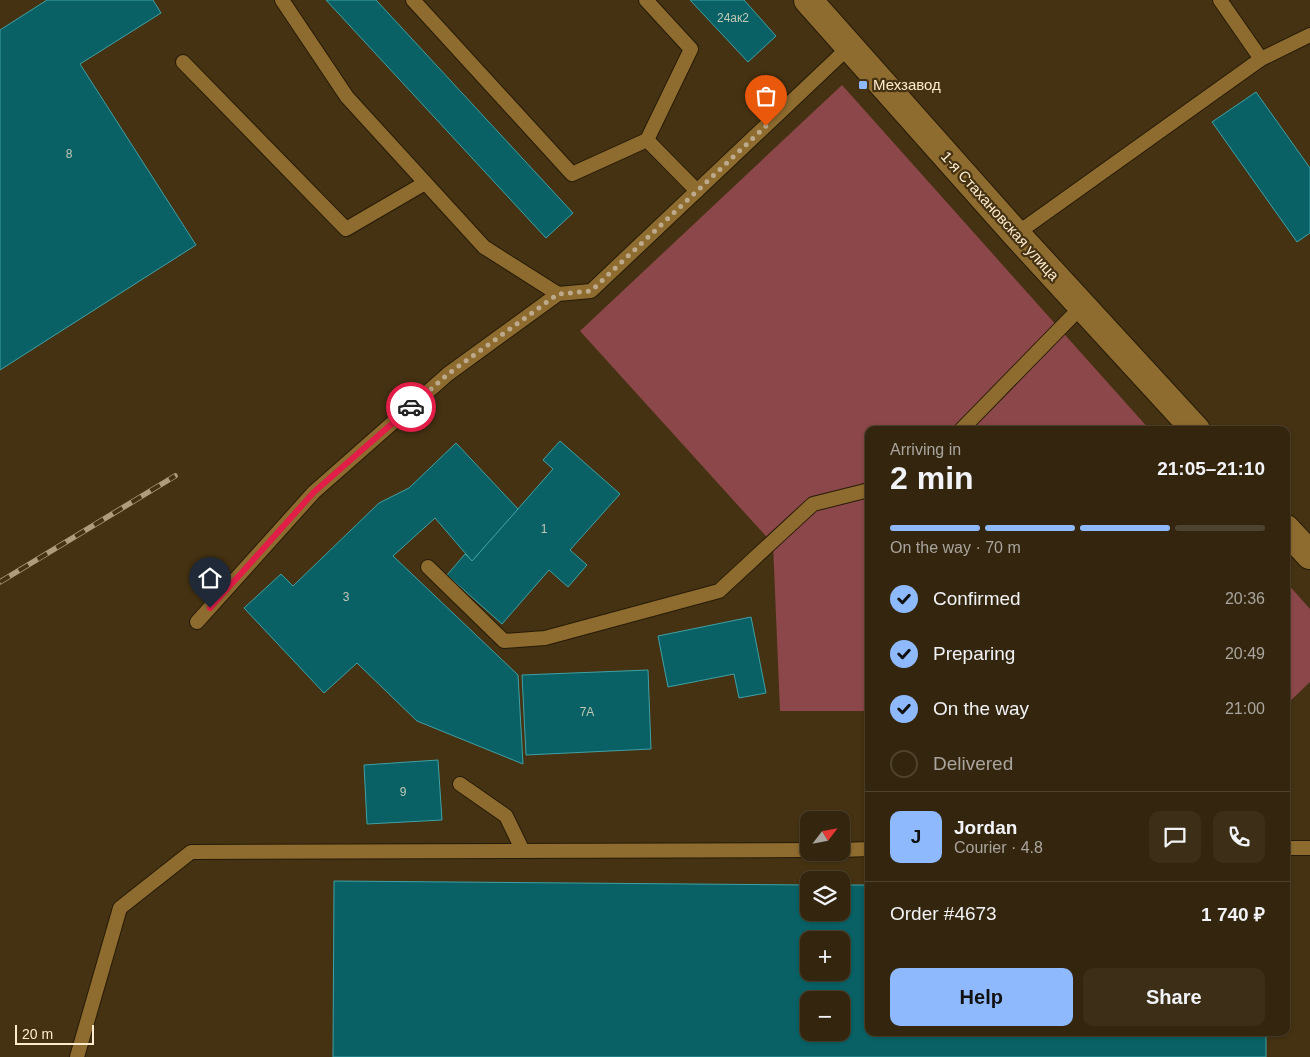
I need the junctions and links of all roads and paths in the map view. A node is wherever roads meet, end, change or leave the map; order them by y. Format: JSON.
{"nodes":[{"id":1,"x":282,"y":0,"type":"edge"},
{"id":2,"x":412,"y":0,"type":"edge"},
{"id":3,"x":646,"y":0,"type":"edge"},
{"id":4,"x":808,"y":0,"type":"edge"},
{"id":5,"x":1220,"y":0,"type":"edge"},
{"id":6,"x":1310,"y":34,"type":"edge"},
{"id":7,"x":849,"y":47,"type":"junction"},
{"id":8,"x":1260,"y":60,"type":"junction"},
{"id":9,"x":183,"y":62,"type":"dead end"},
{"id":10,"x":647,"y":140,"type":"junction"},
{"id":11,"x":425,"y":183,"type":"junction"},
{"id":12,"x":697,"y":191,"type":"junction"},
{"id":13,"x":1016,"y":234,"type":"junction"},
{"id":14,"x":558,"y":294,"type":"junction"},
{"id":15,"x":1082,"y":306,"type":"junction"},
{"id":16,"x":965,"y":426,"type":"edge"},
{"id":17,"x":1192,"y":426,"type":"edge"},
{"id":18,"x":865,"y":491,"type":"edge"},
{"id":19,"x":1290,"y":533,"type":"edge"},
{"id":20,"x":1310,"y":555,"type":"edge"},
{"id":21,"x":428,"y":567,"type":"dead end"},
{"id":22,"x":197,"y":622,"type":"dead end"},
{"id":23,"x":460,"y":784,"type":"dead end"},
{"id":24,"x":1290,"y":848,"type":"edge"},
{"id":25,"x":1310,"y":848,"type":"edge"},
{"id":26,"x":865,"y":849,"type":"edge"},
{"id":27,"x":800,"y":850,"type":"edge"},
{"id":28,"x":850,"y":850,"type":"edge"},
{"id":29,"x":523,"y":851,"type":"junction"},
{"id":30,"x":77,"y":1057,"type":"edge"}],
"edges":[{"from":1,"to":11,"type":"lane"},
{"from":2,"to":10,"type":"lane"},
{"from":3,"to":10,"type":"lane"},
{"from":4,"to":7,"type":"main road","name":"1-я Стахановская улица"},
{"from":5,"to":8,"type":"lane"},
{"from":6,"to":8,"type":"lane"},
{"from":7,"to":12,"type":"lane"},
{"from":7,"to":13,"type":"main road","name":"1-я Стахановская улица"},
{"from":8,"to":13,"type":"lane"},
{"from":9,"to":11,"type":"lane"},
{"from":10,"to":12,"type":"lane"},
{"from":11,"to":14,"type":"lane"},
{"from":12,"to":14,"type":"lane"},
{"from":13,"to":15,"type":"main road","name":"1-я Стахановская улица"},
{"from":14,"to":22,"type":"lane"},
{"from":15,"to":16,"type":"lane"},
{"from":15,"to":17,"type":"main road","name":"1-я Стахановская улица"},
{"from":18,"to":21,"type":"lane"},
{"from":19,"to":20,"type":"main road"},
{"from":23,"to":29,"type":"lane"},
{"from":24,"to":25,"type":"lane"},
{"from":26,"to":28,"type":"lane"},
{"from":27,"to":29,"type":"lane"},
{"from":29,"to":30,"type":"lane"}]}
